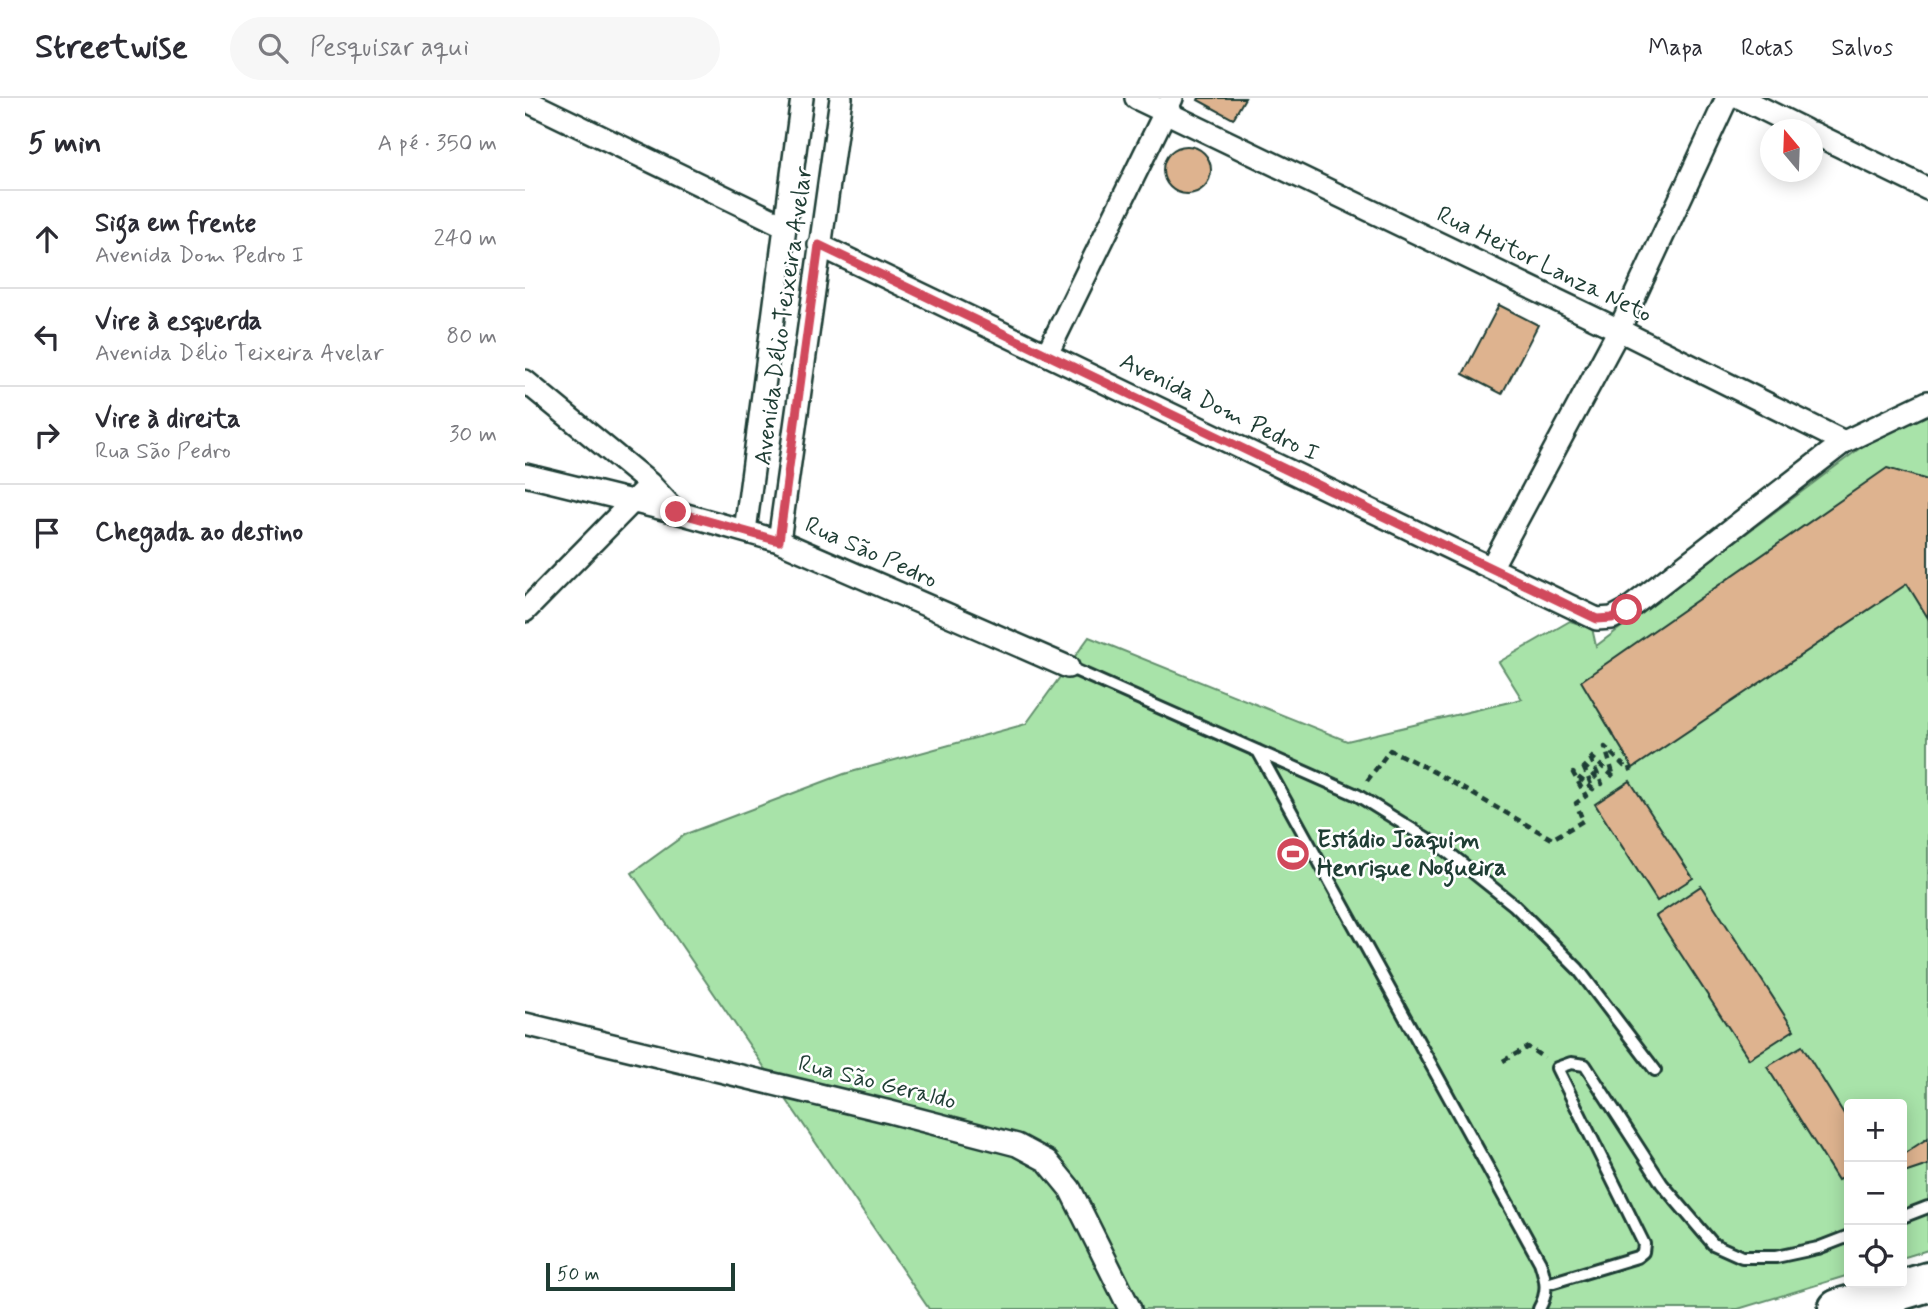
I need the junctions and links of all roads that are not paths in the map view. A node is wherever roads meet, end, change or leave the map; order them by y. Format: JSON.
{"nodes":[{"id":1,"x":802,"y":98,"type":"edge"},
{"id":2,"x":841,"y":98,"type":"edge"},
{"id":3,"x":1136,"y":98,"type":"edge"},
{"id":4,"x":1727,"y":98,"type":"edge"},
{"id":5,"x":1741,"y":98,"type":"edge"},
{"id":6,"x":525,"y":100,"type":"edge"},
{"id":7,"x":1168,"y":105,"type":"edge"},
{"id":8,"x":1783,"y":119,"type":"edge"},
{"id":9,"x":1823,"y":138,"type":"edge"},
{"id":10,"x":1928,"y":190,"type":"edge"},
{"id":11,"x":785,"y":226,"type":"junction"},
{"id":12,"x":819,"y":245,"type":"junction"},
{"id":13,"x":1619,"y":330,"type":"junction"},
{"id":14,"x":1047,"y":354,"type":"junction"},
{"id":15,"x":525,"y":381,"type":"edge"},
{"id":16,"x":1928,"y":402,"type":"edge"},
{"id":17,"x":1844,"y":442,"type":"junction"},
{"id":18,"x":525,"y":475,"type":"edge"},
{"id":19,"x":649,"y":483,"type":"junction"},
{"id":20,"x":633,"y":502,"type":"junction"},
{"id":21,"x":676,"y":512,"type":"junction"},
{"id":22,"x":745,"y":531,"type":"junction"},
{"id":23,"x":779,"y":541,"type":"junction"},
{"id":24,"x":1491,"y":568,"type":"junction"},
{"id":25,"x":525,"y":611,"type":"edge"},
{"id":26,"x":1068,"y":667,"type":"joint"},
{"id":27,"x":1258,"y":751,"type":"junction"},
{"id":28,"x":525,"y":1024,"type":"edge"},
{"id":29,"x":1655,"y":1070,"type":"dead end"},
{"id":30,"x":1928,"y":1207,"type":"edge"},
{"id":31,"x":1907,"y":1215,"type":"edge"},
{"id":32,"x":1844,"y":1238,"type":"edge"},
{"id":33,"x":1928,"y":1282,"type":"edge"},
{"id":34,"x":1547,"y":1284,"type":"junction"},
{"id":35,"x":1129,"y":1309,"type":"edge"},
{"id":36,"x":1539,"y":1309,"type":"edge"},
{"id":37,"x":1838,"y":1309,"type":"edge"}],
"edges":[{"from":1,"to":11,"type":"street","name":"Avenida Délio Teixeira Avelar"},
{"from":2,"to":12,"type":"street","name":"Avenida Délio Teixeira Avelar"},
{"from":3,"to":7,"type":"street","name":"Rua Heitor Lanza Neto"},
{"from":4,"to":13,"type":"street"},
{"from":5,"to":8,"type":"street"},
{"from":6,"to":11,"type":"street"},
{"from":7,"to":13,"type":"street","name":"Rua Heitor Lanza Neto"},
{"from":7,"to":14,"type":"street"},
{"from":9,"to":10,"type":"street"},
{"from":11,"to":22,"type":"street","name":"Avenida Délio Teixeira Avelar"},
{"from":12,"to":14,"type":"street","name":"Avenida Dom Pedro I"},
{"from":12,"to":23,"type":"street","name":"Avenida Délio Teixeira Avelar"},
{"from":13,"to":17,"type":"street","name":"Rua Heitor Lanza Neto"},
{"from":13,"to":24,"type":"street"},
{"from":14,"to":24,"type":"street","name":"Avenida Dom Pedro I"},
{"from":15,"to":19,"type":"street"},
{"from":16,"to":17,"type":"street"},
{"from":17,"to":24,"type":"street","name":"Avenida Dom Pedro I"},
{"from":18,"to":20,"type":"street","name":"Rua São Pedro"},
{"from":19,"to":20,"type":"street"},
{"from":19,"to":21,"type":"street"},
{"from":20,"to":21,"type":"street","name":"Rua São Pedro"},
{"from":20,"to":25,"type":"street"},
{"from":21,"to":22,"type":"street","name":"Rua São Pedro"},
{"from":22,"to":23,"type":"street","name":"Rua São Pedro"},
{"from":23,"to":26,"type":"street","name":"Rua São Pedro"},
{"from":26,"to":27,"type":"lane"},
{"from":27,"to":29,"type":"lane"},
{"from":27,"to":34,"type":"lane"},
{"from":28,"to":35,"type":"street","name":"Rua São Geraldo"},
{"from":30,"to":31,"type":"lane"},
{"from":32,"to":34,"type":"lane"},
{"from":33,"to":37,"type":"highway"},
{"from":34,"to":36,"type":"lane"}]}
